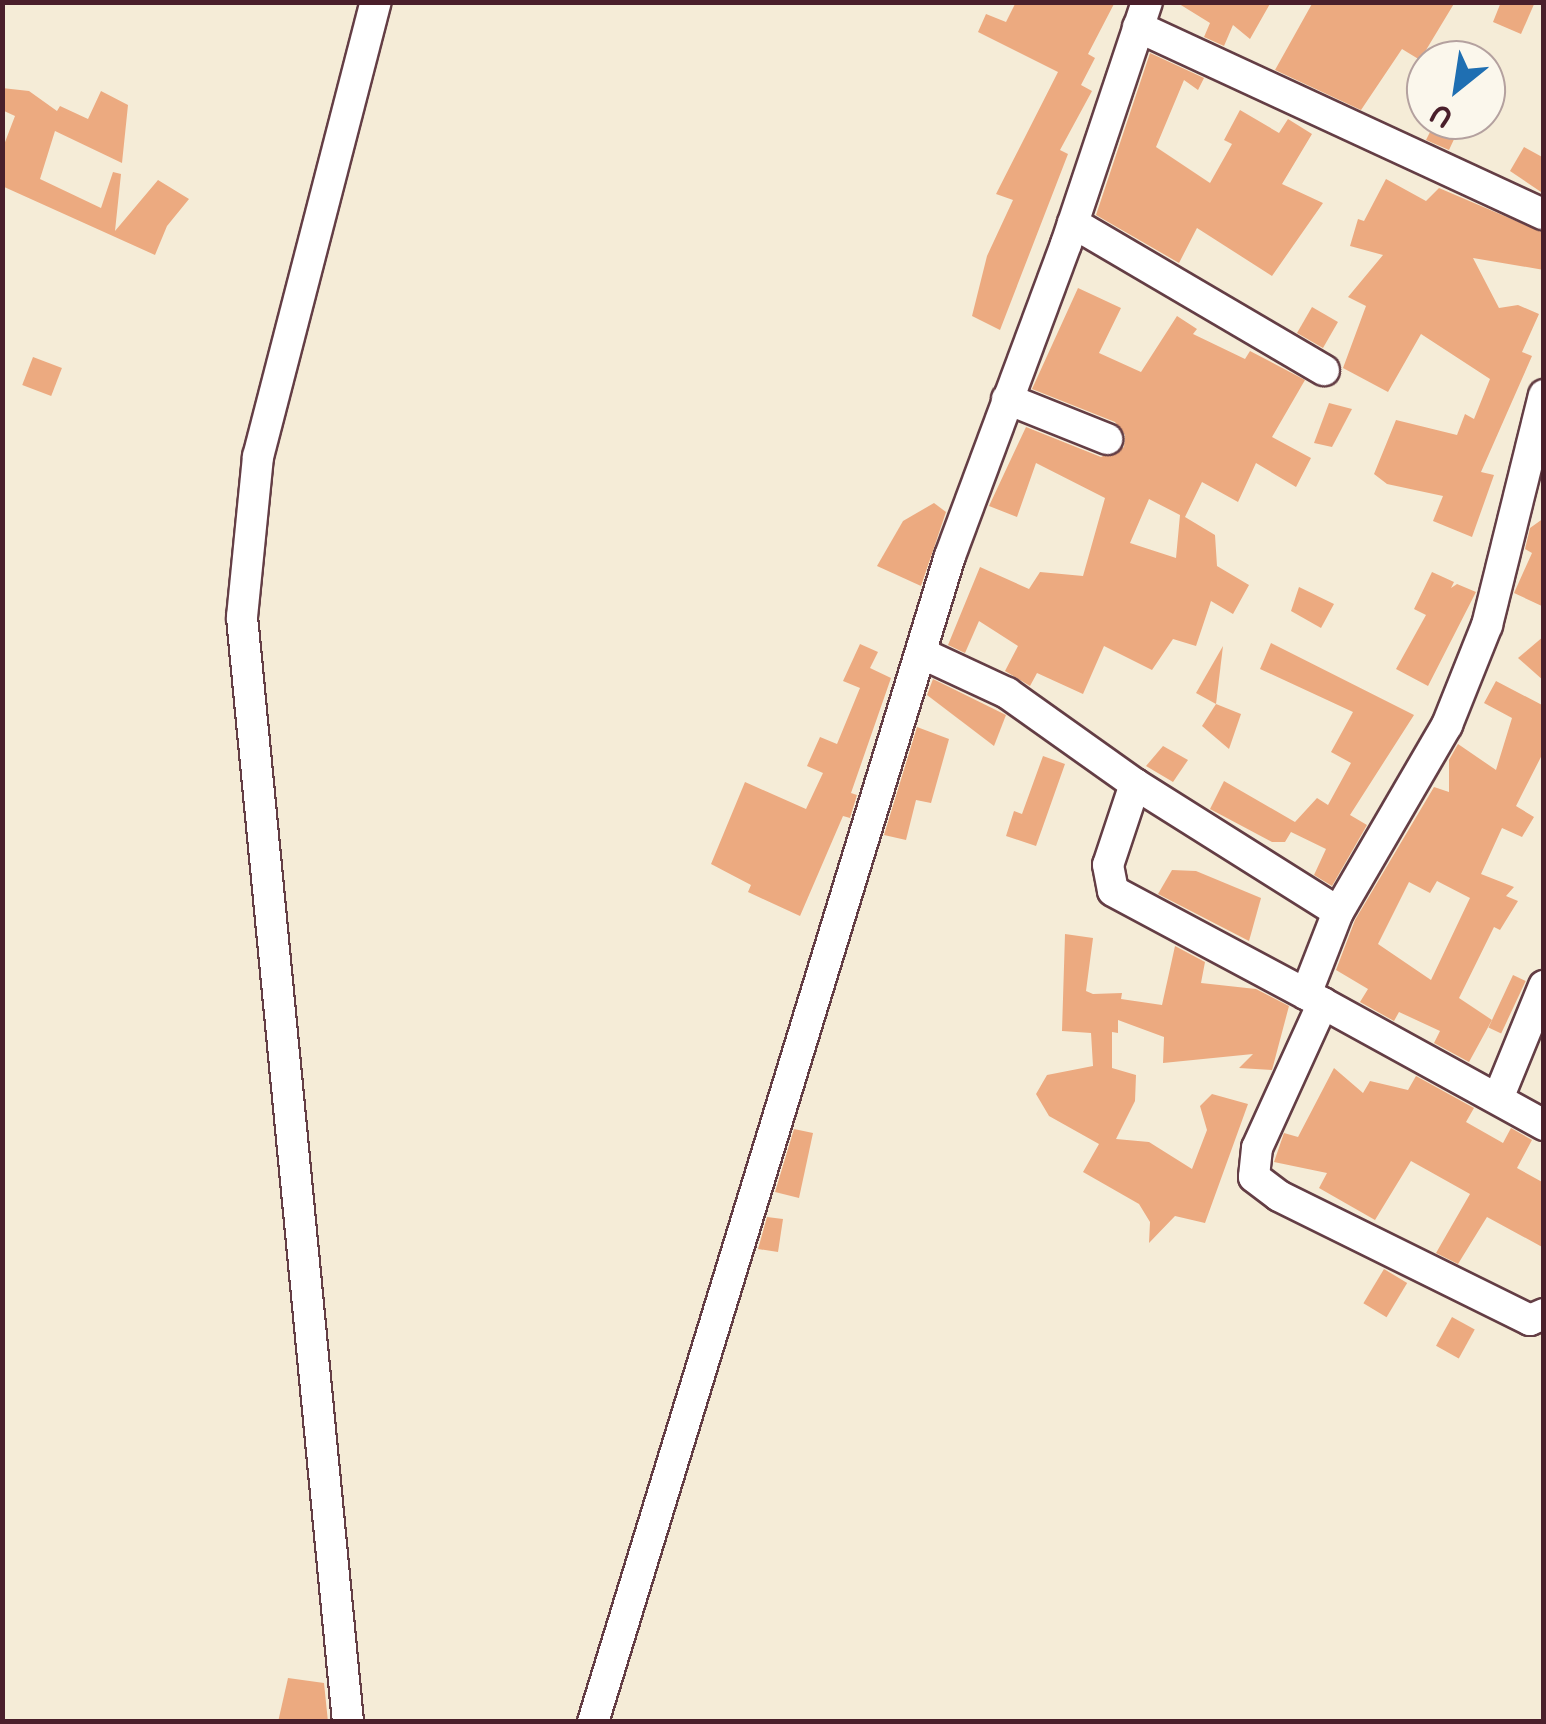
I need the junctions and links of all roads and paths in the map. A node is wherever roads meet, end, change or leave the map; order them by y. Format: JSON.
{"nodes":[{"id":1,"x":376,"y":2,"type":"edge"},
{"id":2,"x":1142,"y":14,"type":"edge"},
{"id":3,"x":1544,"y":215,"type":"edge"},
{"id":4,"x":1074,"y":223,"type":"junction"},
{"id":5,"x":1324,"y":370,"type":"dead end"},
{"id":6,"x":1544,"y":395,"type":"edge"},
{"id":7,"x":1007,"y":398,"type":"junction"},
{"id":8,"x":1107,"y":440,"type":"dead end"},
{"id":9,"x":921,"y":653,"type":"junction"},
{"id":10,"x":1135,"y":784,"type":"junction"},
{"id":11,"x":1338,"y":912,"type":"junction"},
{"id":12,"x":1544,"y":986,"type":"edge"},
{"id":13,"x":1314,"y":998,"type":"junction"},
{"id":14,"x":1499,"y":1096,"type":"junction"},
{"id":15,"x":1544,"y":1125,"type":"edge"},
{"id":16,"x":1544,"y":1314,"type":"edge"},
{"id":17,"x":348,"y":1722,"type":"edge"},
{"id":18,"x":593,"y":1722,"type":"edge"}],
"edges":[{"from":1,"to":17,"type":"street"},
{"from":2,"to":3,"type":"street"},
{"from":2,"to":4,"type":"street"},
{"from":4,"to":5,"type":"street"},
{"from":4,"to":7,"type":"street"},
{"from":6,"to":11,"type":"street"},
{"from":7,"to":8,"type":"street"},
{"from":7,"to":9,"type":"street"},
{"from":9,"to":10,"type":"street"},
{"from":9,"to":18,"type":"street"},
{"from":10,"to":11,"type":"street"},
{"from":10,"to":13,"type":"street"},
{"from":11,"to":13,"type":"street"},
{"from":12,"to":14,"type":"street"},
{"from":13,"to":14,"type":"street"},
{"from":13,"to":16,"type":"street"},
{"from":14,"to":15,"type":"street"}]}
